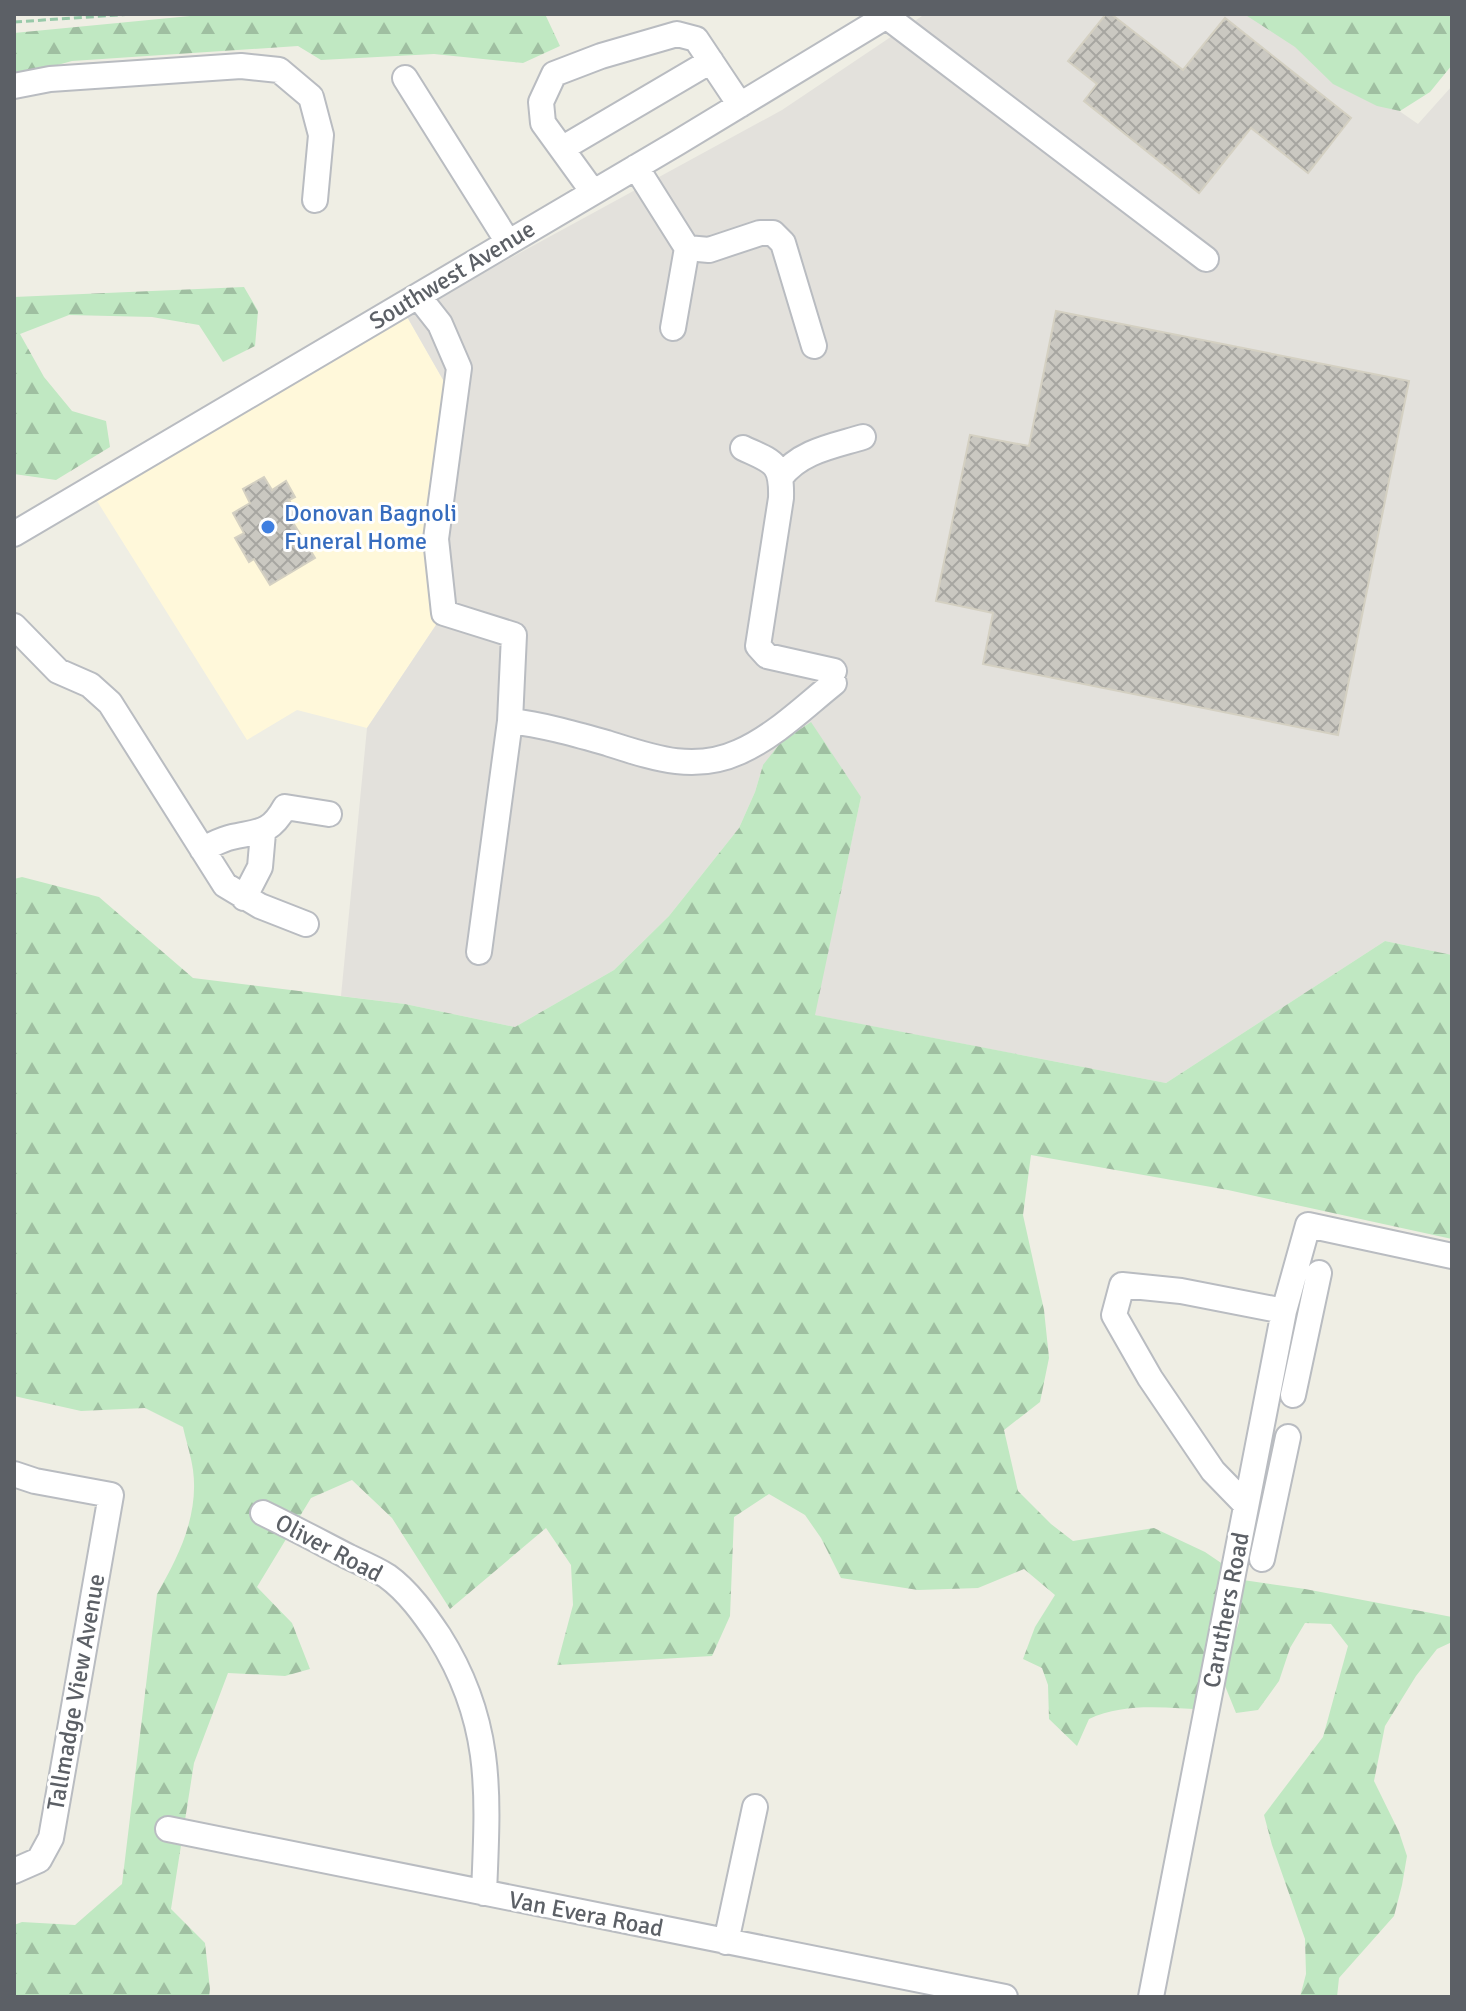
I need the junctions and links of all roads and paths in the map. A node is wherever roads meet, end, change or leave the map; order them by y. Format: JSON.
{"nodes":[{"id":1,"x":133,"y":14,"type":"edge"},
{"id":2,"x":888,"y":15,"type":"edge"},
{"id":3,"x":14,"y":22,"type":"edge"},
{"id":4,"x":711,"y":61,"type":"junction"},
{"id":5,"x":405,"y":78,"type":"dead end"},
{"id":6,"x":14,"y":86,"type":"edge"},
{"id":7,"x":740,"y":105,"type":"junction"},
{"id":8,"x":563,"y":148,"type":"junction"},
{"id":9,"x":636,"y":167,"type":"junction"},
{"id":10,"x":593,"y":192,"type":"junction"},
{"id":11,"x":315,"y":200,"type":"dead end"},
{"id":12,"x":508,"y":242,"type":"junction"},
{"id":13,"x":687,"y":248,"type":"junction"},
{"id":14,"x":1206,"y":259,"type":"dead end"},
{"id":15,"x":418,"y":296,"type":"junction"},
{"id":16,"x":673,"y":328,"type":"dead end"},
{"id":17,"x":814,"y":346,"type":"dead end"},
{"id":18,"x":863,"y":437,"type":"dead end"},
{"id":19,"x":743,"y":448,"type":"dead end"},
{"id":20,"x":781,"y":477,"type":"junction"},
{"id":21,"x":14,"y":534,"type":"edge"},
{"id":22,"x":14,"y":626,"type":"edge"},
{"id":23,"x":510,"y":721,"type":"junction"},
{"id":24,"x":329,"y":814,"type":"dead end"},
{"id":25,"x":263,"y":833,"type":"junction"},
{"id":26,"x":202,"y":849,"type":"junction"},
{"id":27,"x":244,"y":898,"type":"junction"},
{"id":28,"x":306,"y":924,"type":"dead end"},
{"id":29,"x":479,"y":952,"type":"dead end"},
{"id":30,"x":1452,"y":1256,"type":"edge"},
{"id":31,"x":1319,"y":1273,"type":"dead end"},
{"id":32,"x":1282,"y":1322,"type":"junction"},
{"id":33,"x":1305,"y":1338,"type":"junction"},
{"id":34,"x":1293,"y":1395,"type":"dead end"},
{"id":35,"x":1288,"y":1437,"type":"dead end"},
{"id":36,"x":14,"y":1474,"type":"edge"},
{"id":37,"x":1247,"y":1502,"type":"junction"},
{"id":38,"x":1273,"y":1504,"type":"junction"},
{"id":39,"x":263,"y":1513,"type":"dead end"},
{"id":40,"x":1262,"y":1559,"type":"dead end"},
{"id":41,"x":755,"y":1807,"type":"dead end"},
{"id":42,"x":168,"y":1829,"type":"dead end"},
{"id":43,"x":14,"y":1871,"type":"edge"},
{"id":44,"x":484,"y":1893,"type":"junction"},
{"id":45,"x":726,"y":1942,"type":"junction"},
{"id":46,"x":1005,"y":1997,"type":"edge"},
{"id":47,"x":1151,"y":1997,"type":"edge"}],
"edges":[{"from":1,"to":3,"type":"path"},
{"from":2,"to":7,"type":"street","name":"Southwest Avenue"},
{"from":2,"to":14,"type":"street"},
{"from":4,"to":7,"type":"street"},
{"from":4,"to":8,"type":"street"},
{"from":4,"to":8,"type":"street"},
{"from":5,"to":12,"type":"street"},
{"from":6,"to":11,"type":"street"},
{"from":7,"to":9,"type":"street","name":"Southwest Avenue"},
{"from":8,"to":10,"type":"street"},
{"from":9,"to":10,"type":"street","name":"Southwest Avenue"},
{"from":9,"to":13,"type":"street"},
{"from":10,"to":12,"type":"street","name":"Southwest Avenue"},
{"from":12,"to":15,"type":"street","name":"Southwest Avenue"},
{"from":13,"to":16,"type":"street"},
{"from":13,"to":17,"type":"street"},
{"from":15,"to":21,"type":"street","name":"Southwest Avenue"},
{"from":15,"to":23,"type":"street"},
{"from":18,"to":20,"type":"street"},
{"from":19,"to":20,"type":"street"},
{"from":20,"to":23,"type":"street"},
{"from":22,"to":26,"type":"street"},
{"from":23,"to":29,"type":"street"},
{"from":24,"to":25,"type":"street"},
{"from":25,"to":26,"type":"street"},
{"from":25,"to":27,"type":"street"},
{"from":26,"to":27,"type":"street"},
{"from":27,"to":28,"type":"street"},
{"from":30,"to":32,"type":"street","name":"Caruthers Road"},
{"from":31,"to":33,"type":"street"},
{"from":32,"to":33,"type":"street"},
{"from":32,"to":37,"type":"street","name":"Caruthers Road"},
{"from":32,"to":37,"type":"street"},
{"from":33,"to":34,"type":"street"},
{"from":35,"to":38,"type":"street"},
{"from":36,"to":43,"type":"street","name":"Tallmadge View Avenue"},
{"from":37,"to":38,"type":"street"},
{"from":37,"to":47,"type":"street","name":"Caruthers Road"},
{"from":38,"to":40,"type":"street"},
{"from":39,"to":44,"type":"street","name":"Oliver Road"},
{"from":41,"to":45,"type":"street"},
{"from":42,"to":44,"type":"street","name":"Van Evera Road"},
{"from":44,"to":45,"type":"street","name":"Van Evera Road"},
{"from":45,"to":46,"type":"street","name":"Van Evera Road"}]}
